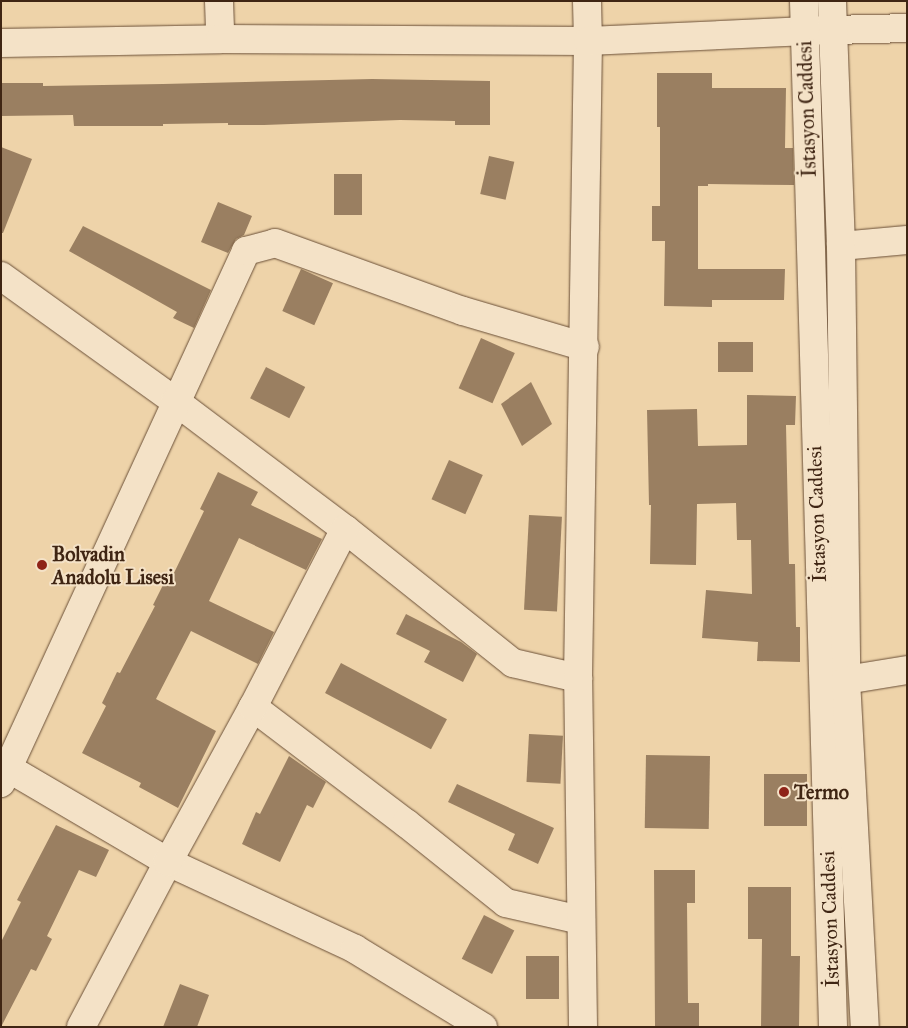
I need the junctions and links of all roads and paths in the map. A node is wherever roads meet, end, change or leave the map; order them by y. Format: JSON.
{"nodes":[{"id":1,"x":219,"y":1,"type":"edge"},
{"id":2,"x":587,"y":1,"type":"edge"},
{"id":3,"x":804,"y":1,"type":"edge"},
{"id":4,"x":832,"y":1,"type":"edge"},
{"id":5,"x":907,"y":28,"type":"edge"},
{"id":6,"x":833,"y":30,"type":"junction"},
{"id":7,"x":805,"y":32,"type":"junction"},
{"id":8,"x":220,"y":39,"type":"junction"},
{"id":9,"x":588,"y":41,"type":"junction"},
{"id":10,"x":1,"y":43,"type":"edge"},
{"id":11,"x":907,"y":240,"type":"edge"},
{"id":12,"x":841,"y":246,"type":"junction"},
{"id":13,"x":1,"y":276,"type":"edge"},
{"id":14,"x":585,"y":347,"type":"junction"},
{"id":15,"x":175,"y":402,"type":"junction"},
{"id":16,"x":345,"y":530,"type":"junction"},
{"id":17,"x":907,"y":670,"type":"edge"},
{"id":18,"x":578,"y":678,"type":"junction"},
{"id":19,"x":846,"y":680,"type":"junction"},
{"id":20,"x":253,"y":707,"type":"junction"},
{"id":21,"x":4,"y":772,"type":"edge"},
{"id":22,"x":168,"y":862,"type":"junction"},
{"id":23,"x":581,"y":920,"type":"junction"},
{"id":24,"x":81,"y":1027,"type":"edge"},
{"id":25,"x":483,"y":1027,"type":"edge"},
{"id":26,"x":582,"y":1027,"type":"edge"},
{"id":27,"x":833,"y":1027,"type":"edge"},
{"id":28,"x":865,"y":1027,"type":"edge"}],
"edges":[{"from":1,"to":8,"type":"street"},
{"from":2,"to":9,"type":"street"},
{"from":3,"to":7,"type":"street","name":"İstasyon Caddesi"},
{"from":4,"to":6,"type":"street"},
{"from":5,"to":6,"type":"street"},
{"from":6,"to":7,"type":"street"},
{"from":6,"to":12,"type":"street"},
{"from":7,"to":9,"type":"street"},
{"from":7,"to":27,"type":"street","name":"İstasyon Caddesi"},
{"from":8,"to":9,"type":"street"},
{"from":8,"to":10,"type":"street"},
{"from":9,"to":14,"type":"street"},
{"from":11,"to":12,"type":"street"},
{"from":12,"to":19,"type":"street"},
{"from":13,"to":15,"type":"street"},
{"from":14,"to":15,"type":"street"},
{"from":14,"to":18,"type":"street"},
{"from":15,"to":16,"type":"street"},
{"from":15,"to":21,"type":"street"},
{"from":16,"to":18,"type":"street"},
{"from":16,"to":20,"type":"street"},
{"from":17,"to":19,"type":"street"},
{"from":18,"to":23,"type":"street"},
{"from":19,"to":28,"type":"street"},
{"from":20,"to":22,"type":"street"},
{"from":20,"to":23,"type":"street"},
{"from":21,"to":22,"type":"street"},
{"from":22,"to":24,"type":"street"},
{"from":22,"to":25,"type":"street"},
{"from":23,"to":26,"type":"street"}]}
